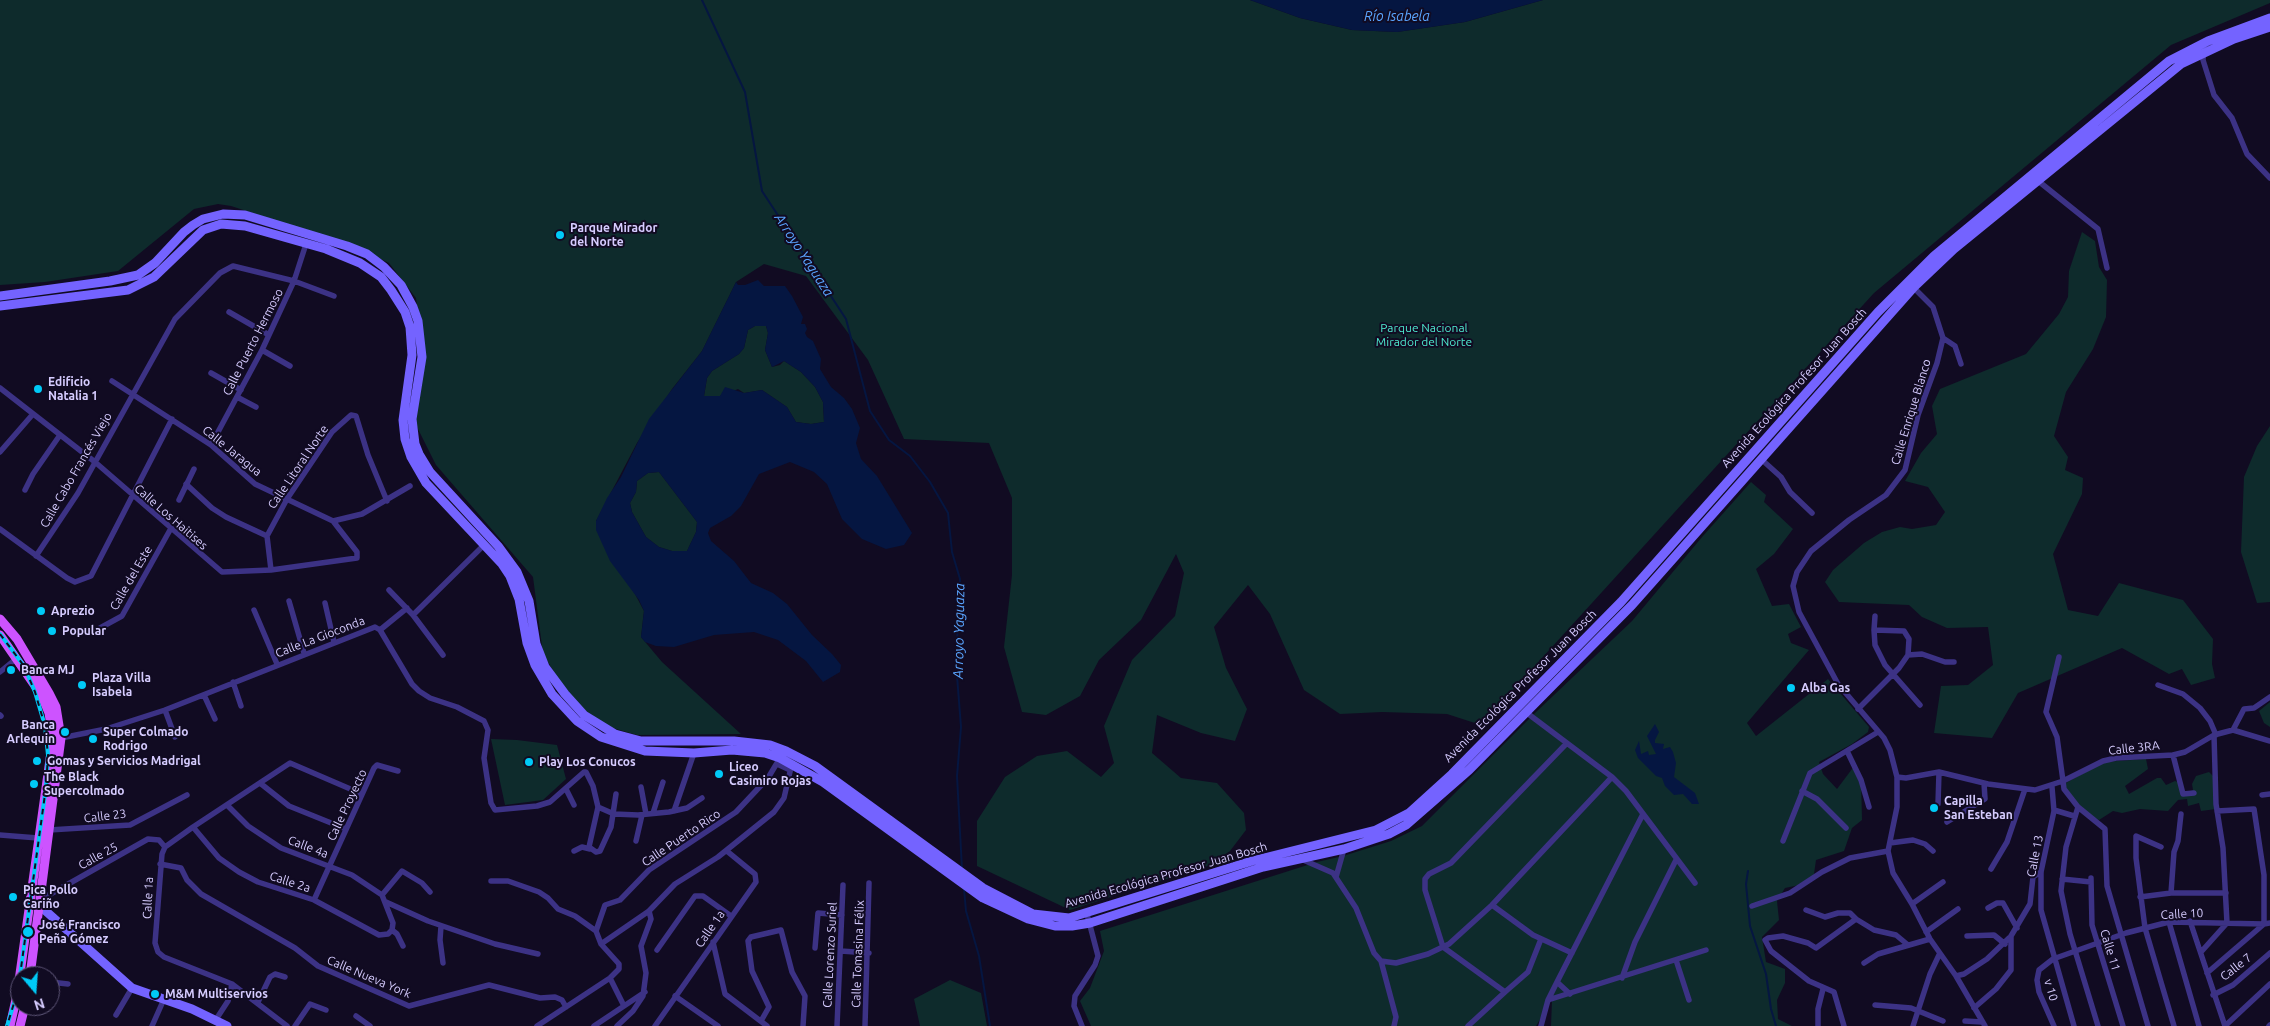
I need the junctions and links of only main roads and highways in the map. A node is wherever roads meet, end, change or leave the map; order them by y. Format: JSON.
{"nodes":[{"id":1,"x":0,"y":619,"type":"edge"},
{"id":2,"x":0,"y":635,"type":"edge"},
{"id":3,"x":31,"y":966,"type":"edge"},
{"id":4,"x":10,"y":1026,"type":"edge"}],
"edges":[{"from":1,"to":3,"type":"main road"},
{"from":2,"to":4,"type":"main road"}]}
